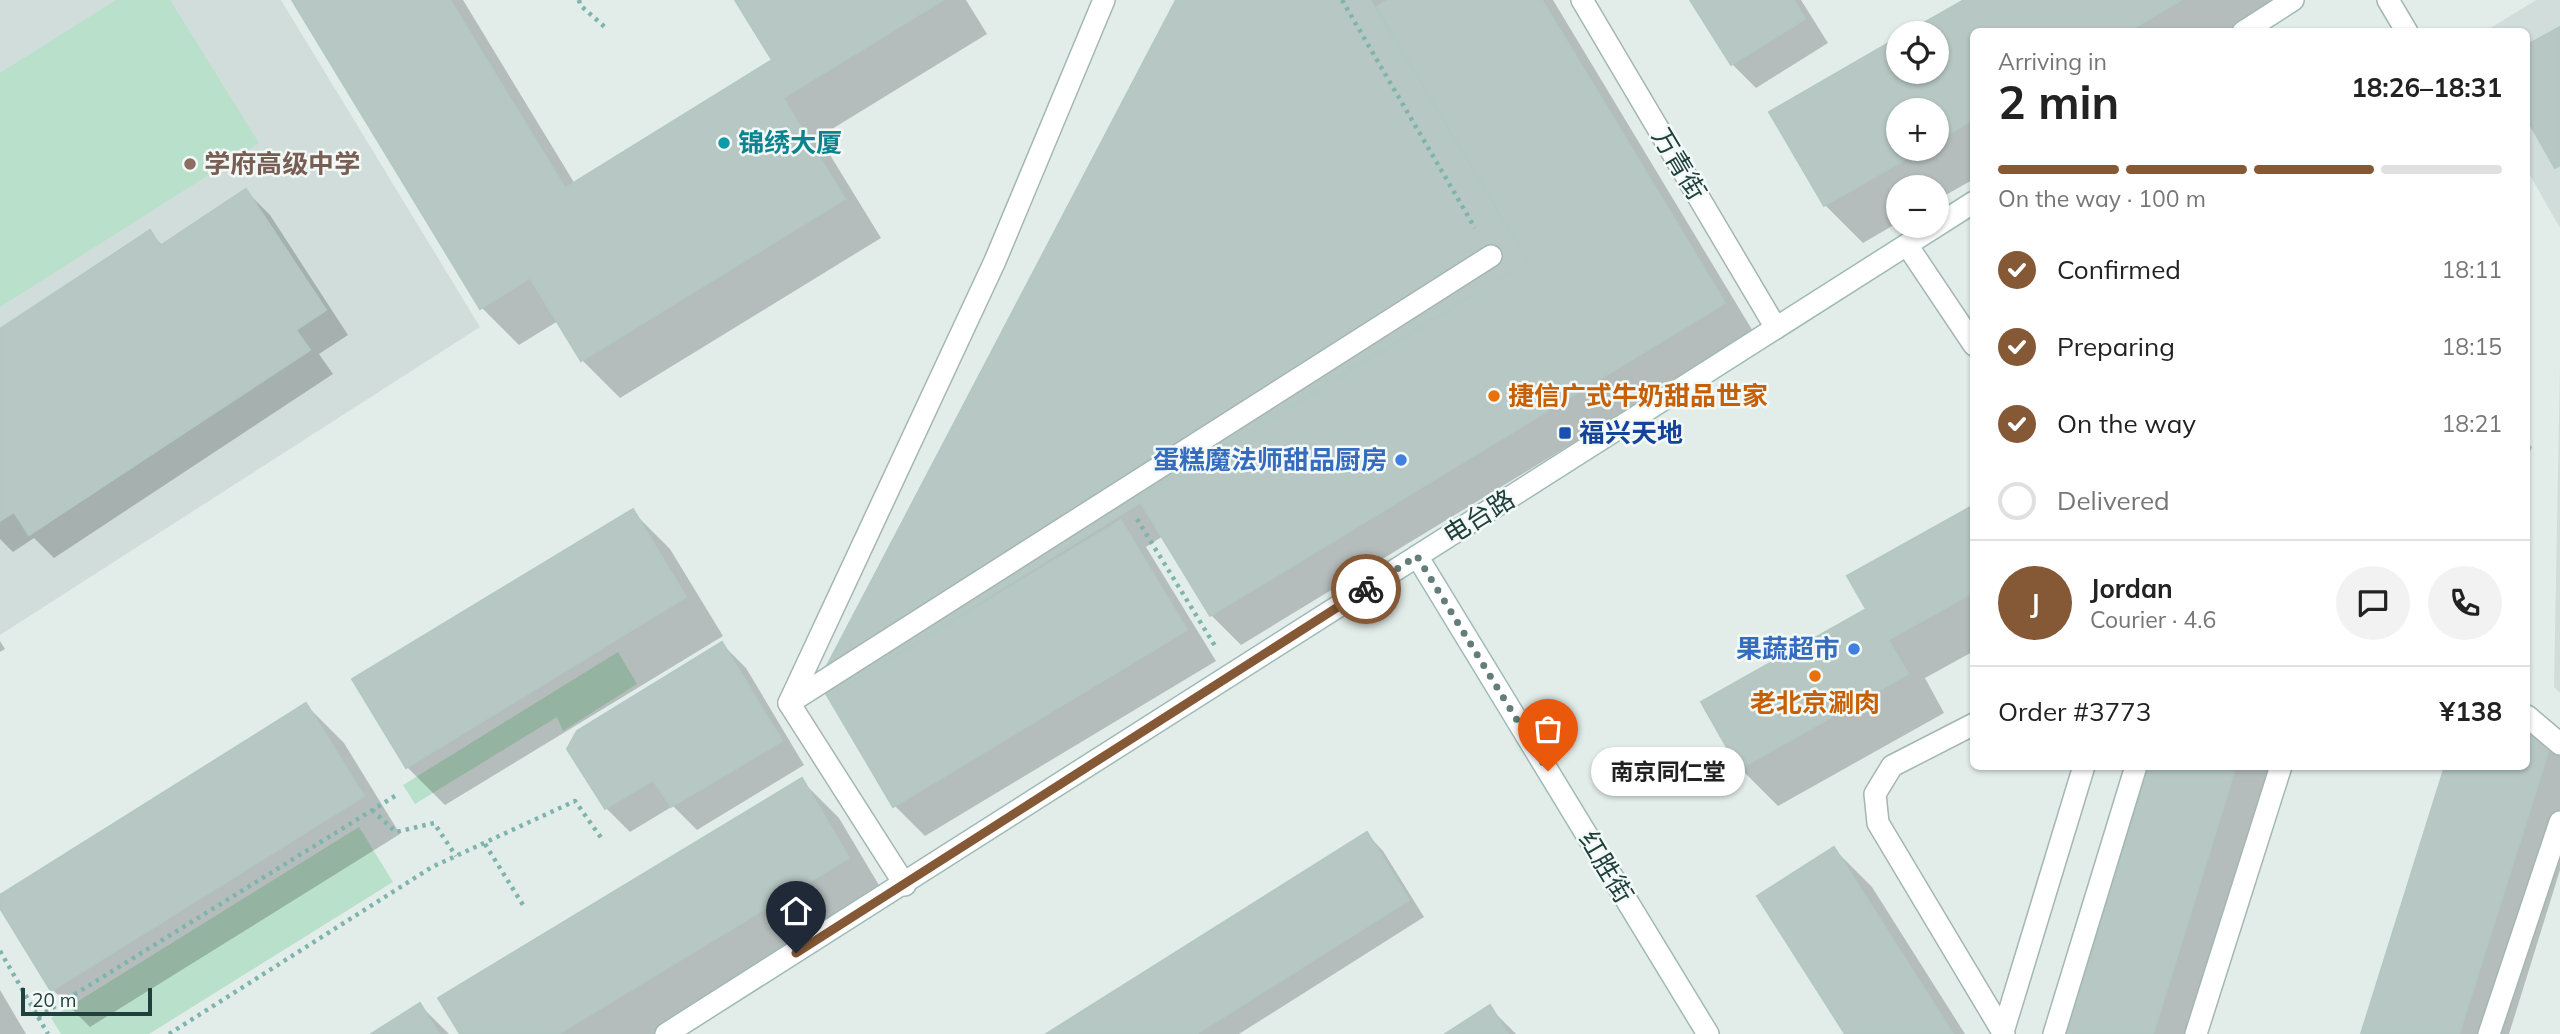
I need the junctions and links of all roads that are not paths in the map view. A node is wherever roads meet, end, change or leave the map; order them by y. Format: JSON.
{"nodes":[{"id":1,"x":1104,"y":0,"type":"edge"},
{"id":2,"x":1582,"y":0,"type":"edge"},
{"id":3,"x":2293,"y":0,"type":"edge"},
{"id":4,"x":2388,"y":0,"type":"edge"},
{"id":5,"x":2249,"y":28,"type":"edge"},
{"id":6,"x":2405,"y":28,"type":"edge"},
{"id":7,"x":1970,"y":205,"type":"edge"},
{"id":8,"x":1907,"y":245,"type":"junction"},
{"id":9,"x":1492,"y":256,"type":"road end"},
{"id":10,"x":1776,"y":328,"type":"junction"},
{"id":11,"x":1970,"y":339,"type":"edge"},
{"id":12,"x":1417,"y":556,"type":"junction"},
{"id":13,"x":789,"y":703,"type":"junction"},
{"id":14,"x":2530,"y":719,"type":"edge"},
{"id":15,"x":1970,"y":726,"type":"edge"},
{"id":16,"x":2560,"y":744,"type":"edge"},
{"id":17,"x":2083,"y":770,"type":"edge"},
{"id":18,"x":2135,"y":770,"type":"edge"},
{"id":19,"x":2280,"y":770,"type":"edge"},
{"id":20,"x":2560,"y":822,"type":"edge"},
{"id":21,"x":905,"y":885,"type":"junction"},
{"id":22,"x":2004,"y":1033,"type":"edge"},
{"id":23,"x":666,"y":1034,"type":"edge"},
{"id":24,"x":1708,"y":1034,"type":"edge"},
{"id":25,"x":2054,"y":1034,"type":"edge"},
{"id":26,"x":2196,"y":1034,"type":"edge"},
{"id":27,"x":2489,"y":1034,"type":"edge"}],
"edges":[{"from":1,"to":13,"type":"street"},
{"from":2,"to":10,"type":"street","name":"万青街"},
{"from":3,"to":5,"type":"street"},
{"from":4,"to":6,"type":"street"},
{"from":7,"to":8,"type":"street","name":"电台路"},
{"from":8,"to":10,"type":"street","name":"电台路"},
{"from":8,"to":11,"type":"street"},
{"from":9,"to":13,"type":"street"},
{"from":10,"to":12,"type":"street","name":"电台路"},
{"from":12,"to":21,"type":"street","name":"电台路"},
{"from":12,"to":24,"type":"street","name":"红胜街"},
{"from":13,"to":21,"type":"street"},
{"from":14,"to":16,"type":"street"},
{"from":15,"to":22,"type":"street"},
{"from":17,"to":22,"type":"street"},
{"from":18,"to":25,"type":"street"},
{"from":19,"to":26,"type":"street"},
{"from":20,"to":27,"type":"street"},
{"from":21,"to":23,"type":"street","name":"电台路"}]}
